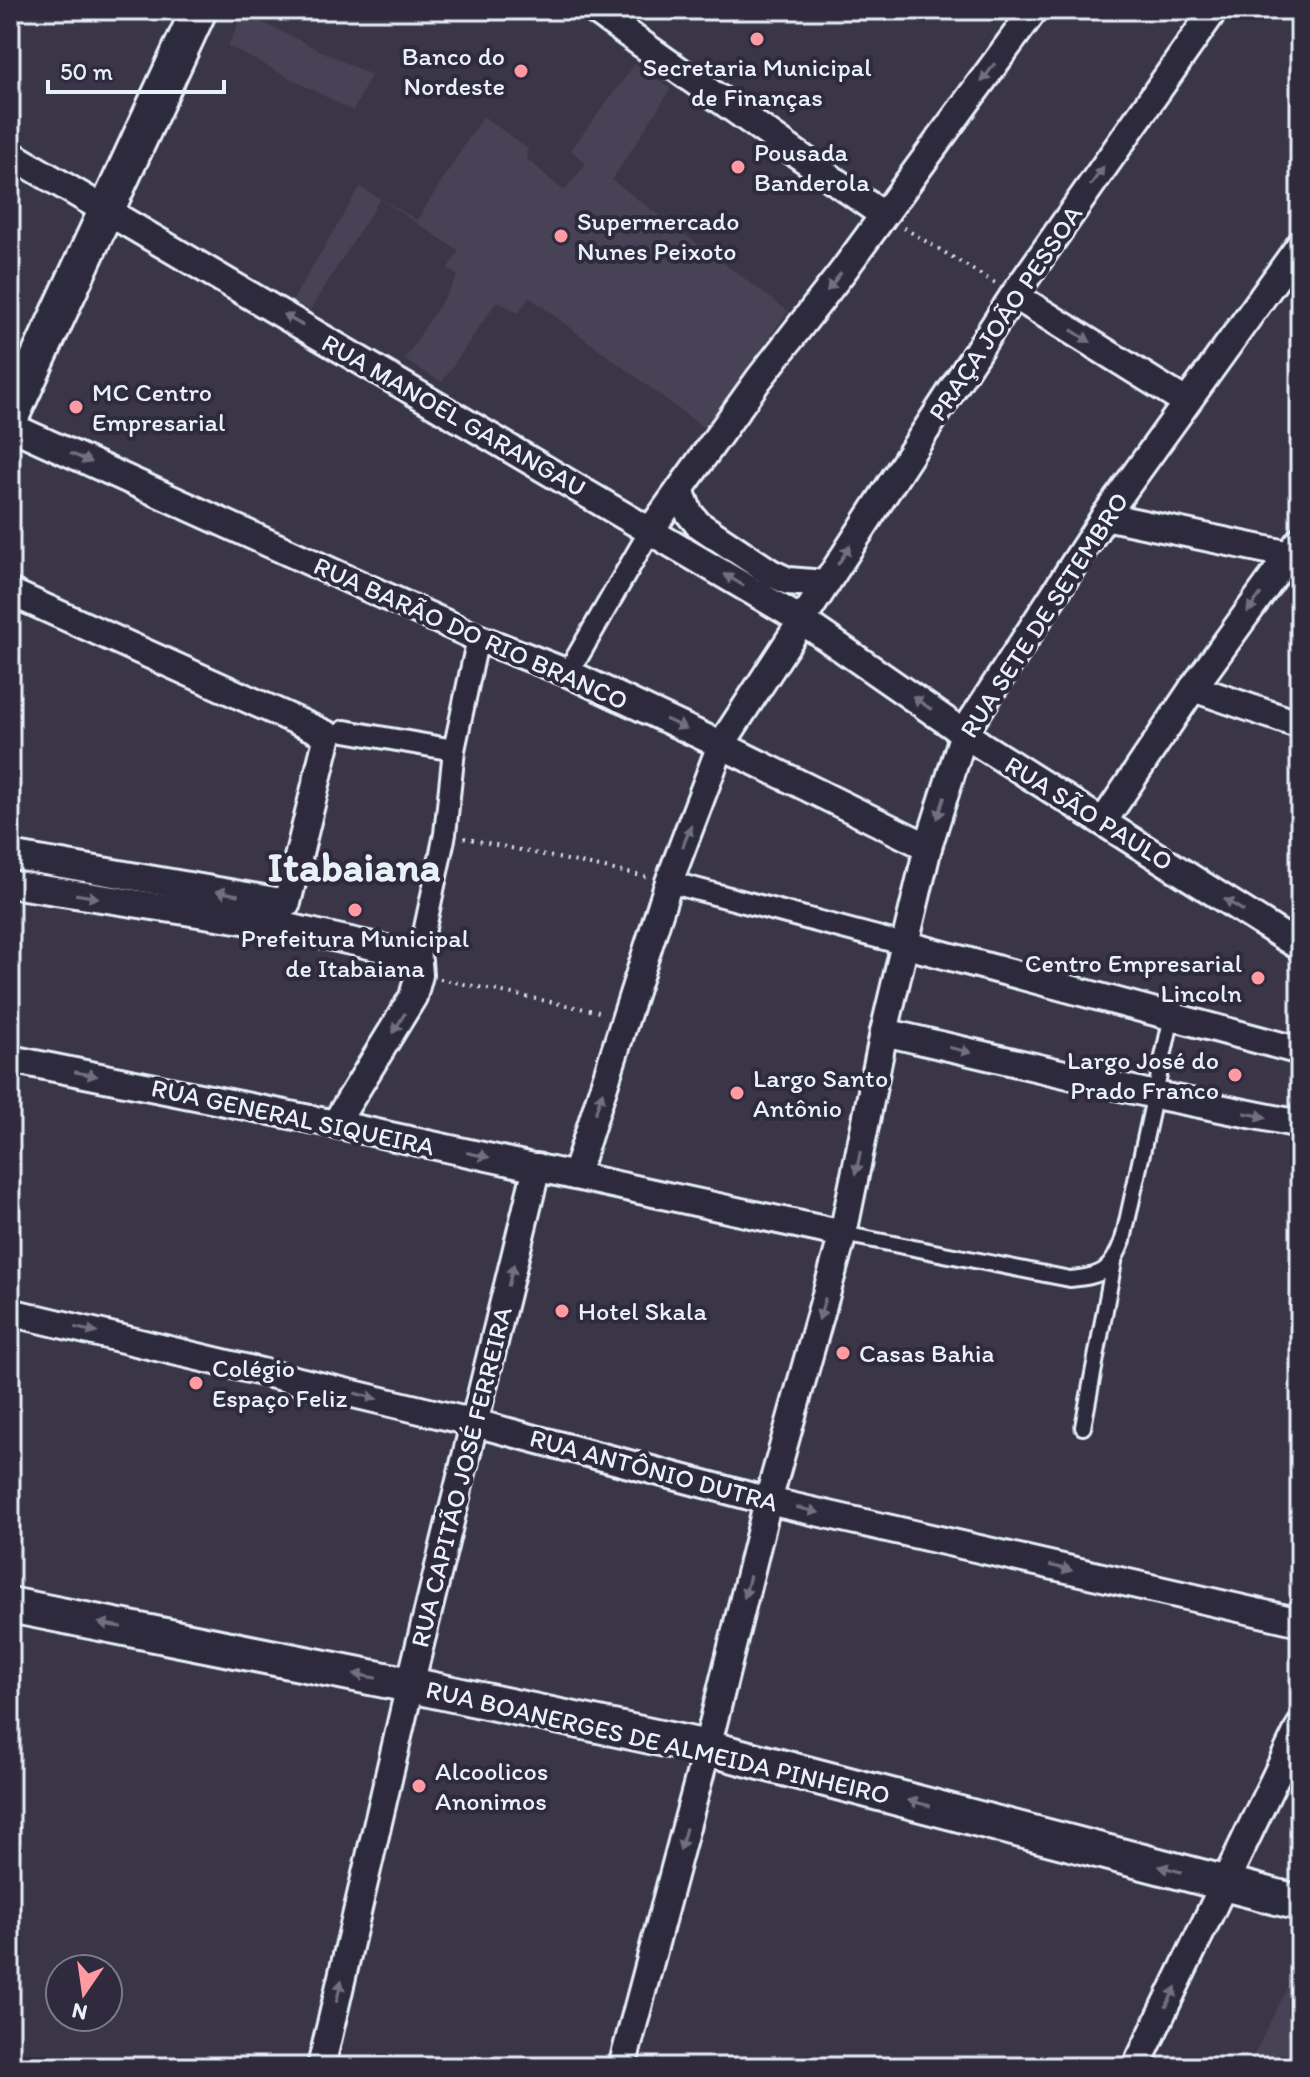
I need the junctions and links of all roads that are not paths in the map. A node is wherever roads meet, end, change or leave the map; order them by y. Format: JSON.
{"nodes":[{"id":1,"x":199,"y":10,"type":"edge"},
{"id":2,"x":1034,"y":10,"type":"edge"},
{"id":3,"x":1214,"y":10,"type":"edge"},
{"id":4,"x":602,"y":12,"type":"edge"},
{"id":5,"x":10,"y":154,"type":"edge"},
{"id":6,"x":106,"y":211,"type":"junction"},
{"id":7,"x":883,"y":215,"type":"junction"},
{"id":8,"x":1300,"y":245,"type":"edge"},
{"id":9,"x":1014,"y":295,"type":"junction"},
{"id":10,"x":1186,"y":402,"type":"junction"},
{"id":11,"x":10,"y":419,"type":"edge"},
{"id":12,"x":10,"y":426,"type":"edge"},
{"id":13,"x":680,"y":490,"type":"junction"},
{"id":14,"x":1105,"y":516,"type":"junction"},
{"id":15,"x":650,"y":531,"type":"junction"},
{"id":16,"x":1296,"y":551,"type":"edge"},
{"id":17,"x":10,"y":578,"type":"edge"},
{"id":18,"x":825,"y":584,"type":"junction"},
{"id":19,"x":10,"y":592,"type":"edge"},
{"id":20,"x":47,"y":602,"type":"junction"},
{"id":21,"x":801,"y":620,"type":"junction"},
{"id":22,"x":478,"y":638,"type":"junction"},
{"id":23,"x":568,"y":673,"type":"junction"},
{"id":24,"x":1193,"y":688,"type":"junction"},
{"id":25,"x":1300,"y":725,"type":"edge"},
{"id":26,"x":336,"y":733,"type":"junction"},
{"id":27,"x":964,"y":733,"type":"junction"},
{"id":28,"x":721,"y":745,"type":"junction"},
{"id":29,"x":454,"y":750,"type":"junction"},
{"id":30,"x":1103,"y":822,"type":"junction"},
{"id":31,"x":928,"y":847,"type":"junction"},
{"id":32,"x":19,"y":857,"type":"edge"},
{"id":33,"x":669,"y":882,"type":"junction"},
{"id":34,"x":16,"y":885,"type":"edge"},
{"id":35,"x":290,"y":919,"type":"junction"},
{"id":36,"x":907,"y":945,"type":"junction"},
{"id":37,"x":1300,"y":947,"type":"edge"},
{"id":38,"x":416,"y":963,"type":"junction"},
{"id":39,"x":1172,"y":1016,"type":"junction"},
{"id":40,"x":884,"y":1032,"type":"junction"},
{"id":41,"x":1300,"y":1051,"type":"edge"},
{"id":42,"x":10,"y":1059,"type":"edge"},
{"id":43,"x":1155,"y":1095,"type":"junction"},
{"id":44,"x":335,"y":1124,"type":"junction"},
{"id":45,"x":1300,"y":1124,"type":"edge"},
{"id":46,"x":537,"y":1167,"type":"junction"},
{"id":47,"x":575,"y":1176,"type":"junction"},
{"id":48,"x":843,"y":1234,"type":"junction"},
{"id":49,"x":1114,"y":1262,"type":"junction"},
{"id":50,"x":10,"y":1312,"type":"edge"},
{"id":51,"x":475,"y":1423,"type":"junction"},
{"id":52,"x":1083,"y":1427,"type":"dead end"},
{"id":53,"x":768,"y":1501,"type":"junction"},
{"id":54,"x":10,"y":1605,"type":"edge"},
{"id":55,"x":1300,"y":1622,"type":"edge"},
{"id":56,"x":410,"y":1685,"type":"junction"},
{"id":57,"x":1300,"y":1726,"type":"edge"},
{"id":58,"x":707,"y":1748,"type":"junction"},
{"id":59,"x":1226,"y":1884,"type":"junction"},
{"id":60,"x":1300,"y":1903,"type":"edge"},
{"id":61,"x":321,"y":2067,"type":"edge"},
{"id":62,"x":622,"y":2067,"type":"edge"},
{"id":63,"x":1136,"y":2067,"type":"edge"}],
"edges":[{"from":1,"to":6,"type":"street"},
{"from":2,"to":7,"type":"street","one_way":true},
{"from":9,"to":3,"type":"street","name":"PRAÇA JOÃO PESSOA","one_way":true},
{"from":4,"to":7,"type":"street"},
{"from":5,"to":6,"type":"street","name":"RUA MANOEL GARANGAU"},
{"from":6,"to":11,"type":"street"},
{"from":15,"to":6,"type":"street","name":"RUA MANOEL GARANGAU","one_way":true},
{"from":7,"to":13,"type":"street","one_way":true},
{"from":8,"to":10,"type":"street","name":"RUA SETE DE SETEMBRO"},
{"from":9,"to":10,"type":"street","one_way":true},
{"from":18,"to":9,"type":"street","name":"PRAÇA JOÃO PESSOA","one_way":true},
{"from":10,"to":14,"type":"street","name":"RUA SETE DE SETEMBRO"},
{"from":12,"to":22,"type":"street","name":"RUA BARÃO DO RIO BRANCO","one_way":true},
{"from":13,"to":15,"type":"street"},
{"from":13,"to":18,"type":"street"},
{"from":14,"to":16,"type":"street"},
{"from":14,"to":27,"type":"street","name":"RUA SETE DE SETEMBRO"},
{"from":21,"to":15,"type":"street","name":"RUA MANOEL GARANGAU","one_way":true},
{"from":15,"to":23,"type":"street"},
{"from":16,"to":24,"type":"street","one_way":true},
{"from":17,"to":20,"type":"street"},
{"from":18,"to":21,"type":"street","name":"PRAÇA JOÃO PESSOA"},
{"from":19,"to":20,"type":"street"},
{"from":20,"to":26,"type":"street"},
{"from":27,"to":21,"type":"street","name":"RUA SÃO PAULO","one_way":true},
{"from":21,"to":28,"type":"street","name":"PRAÇA JOÃO PESSOA"},
{"from":22,"to":23,"type":"street","name":"RUA BARÃO DO RIO BRANCO"},
{"from":22,"to":29,"type":"street"},
{"from":23,"to":28,"type":"street","name":"RUA BARÃO DO RIO BRANCO","one_way":true},
{"from":24,"to":25,"type":"street"},
{"from":24,"to":30,"type":"street"},
{"from":26,"to":29,"type":"street"},
{"from":26,"to":35,"type":"street"},
{"from":27,"to":30,"type":"street","name":"RUA SÃO PAULO"},
{"from":27,"to":31,"type":"street","name":"RUA SETE DE SETEMBRO","one_way":true},
{"from":28,"to":31,"type":"street","name":"RUA BARÃO DO RIO BRANCO"},
{"from":33,"to":28,"type":"street","name":"PRAÇA JOÃO PESSOA","one_way":true},
{"from":29,"to":38,"type":"street"},
{"from":37,"to":30,"type":"street","name":"RUA SÃO PAULO","one_way":true},
{"from":31,"to":36,"type":"street","name":"RUA SETE DE SETEMBRO"},
{"from":32,"to":34,"type":"street"},
{"from":35,"to":32,"type":"street","one_way":true},
{"from":33,"to":36,"type":"street"},
{"from":47,"to":33,"type":"street","name":"PRAÇA JOÃO PESSOA","one_way":true},
{"from":34,"to":35,"type":"street","one_way":true},
{"from":35,"to":38,"type":"street"},
{"from":36,"to":39,"type":"street"},
{"from":36,"to":40,"type":"street","name":"RUA SETE DE SETEMBRO"},
{"from":38,"to":44,"type":"street","one_way":true},
{"from":39,"to":41,"type":"street"},
{"from":39,"to":43,"type":"lane"},
{"from":40,"to":43,"type":"street","one_way":true},
{"from":40,"to":48,"type":"street","one_way":true},
{"from":42,"to":44,"type":"street","name":"RUA GENERAL SIQUEIRA","one_way":true},
{"from":43,"to":45,"type":"street","one_way":true},
{"from":43,"to":49,"type":"lane"},
{"from":44,"to":46,"type":"street","name":"RUA GENERAL SIQUEIRA","one_way":true},
{"from":46,"to":47,"type":"street","name":"RUA GENERAL SIQUEIRA"},
{"from":51,"to":46,"type":"street","name":"RUA CAPITÃO JOSÉ FERREIRA","one_way":true},
{"from":47,"to":48,"type":"street"},
{"from":48,"to":49,"type":"lane"},
{"from":48,"to":53,"type":"street","one_way":true},
{"from":49,"to":52,"type":"lane"},
{"from":50,"to":51,"type":"street","name":"RUA ANTÔNIO DUTRA","one_way":true},
{"from":51,"to":53,"type":"street","name":"RUA ANTÔNIO DUTRA"},
{"from":51,"to":56,"type":"street","name":"RUA CAPITÃO JOSÉ FERREIRA"},
{"from":53,"to":55,"type":"street","name":"RUA ANTÔNIO DUTRA","one_way":true},
{"from":53,"to":58,"type":"street","one_way":true},
{"from":56,"to":54,"type":"street","name":"RUA BOANERGES DE ALMEIDA PINHEIRO","one_way":true},
{"from":56,"to":58,"type":"street","name":"RUA BOANERGES DE ALMEIDA PINHEIRO"},
{"from":61,"to":56,"type":"street","name":"RUA CAPITÃO JOSÉ FERREIRA","one_way":true},
{"from":57,"to":59,"type":"street"},
{"from":59,"to":58,"type":"street","name":"RUA BOANERGES DE ALMEIDA PINHEIRO","one_way":true},
{"from":58,"to":62,"type":"street","one_way":true},
{"from":59,"to":60,"type":"street","name":"RUA BOANERGES DE ALMEIDA PINHEIRO"},
{"from":63,"to":59,"type":"street","one_way":true}]}
